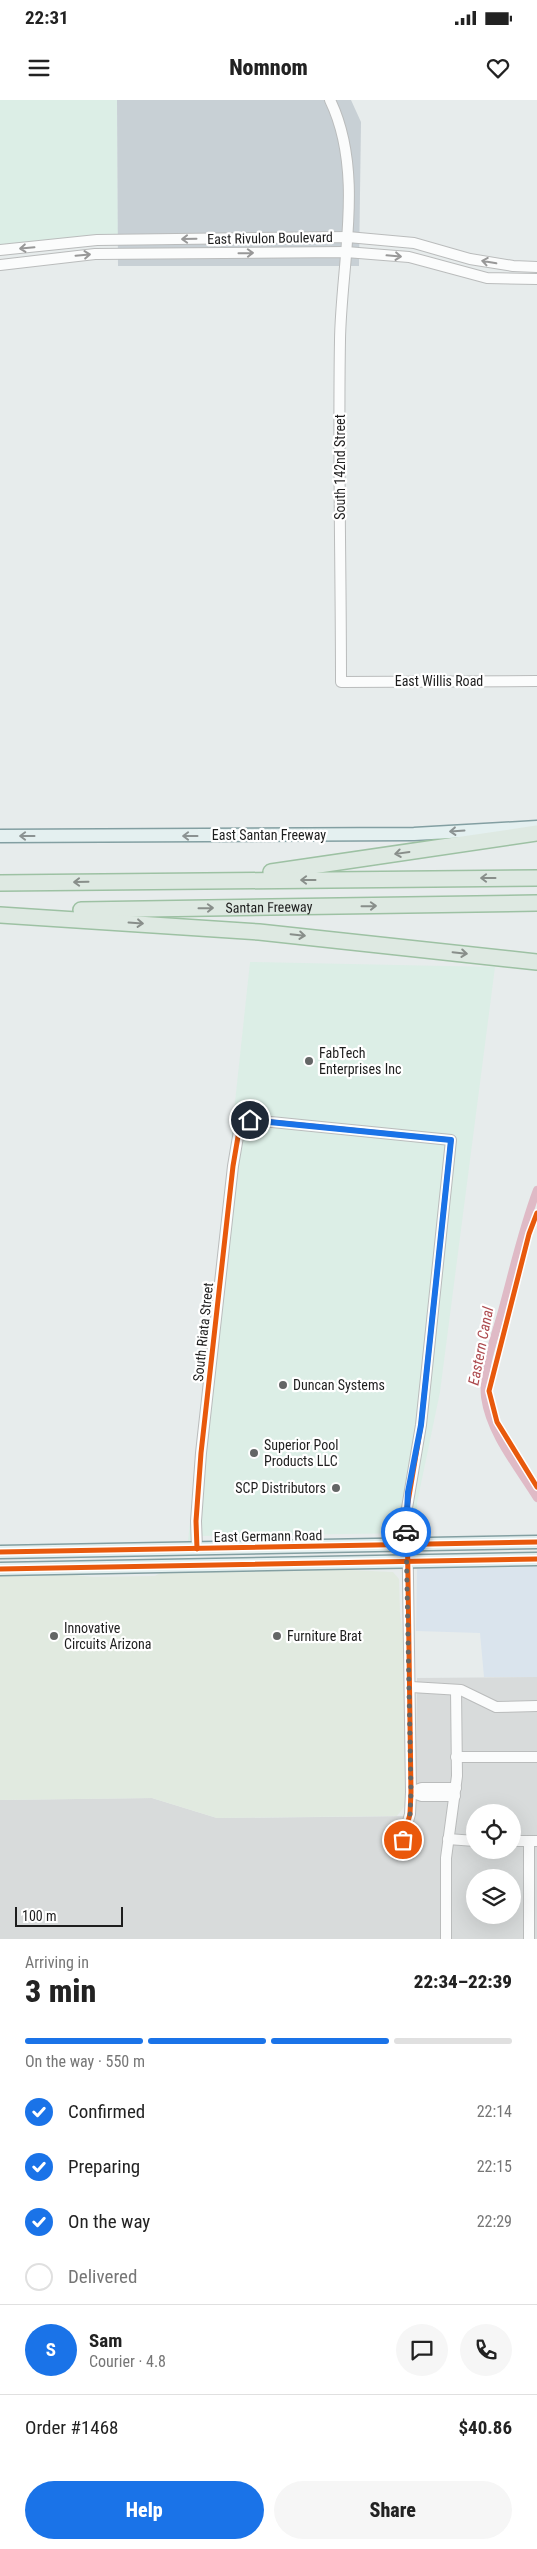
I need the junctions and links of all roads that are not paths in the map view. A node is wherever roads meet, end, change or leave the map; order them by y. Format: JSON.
{"nodes":[{"id":1,"x":330,"y":100,"type":"edge"},
{"id":2,"x":348,"y":237,"type":"junction"},
{"id":3,"x":0,"y":250,"type":"edge"},
{"id":4,"x":346,"y":252,"type":"junction"},
{"id":5,"x":0,"y":265,"type":"edge"},
{"id":6,"x":537,"y":267,"type":"edge"},
{"id":7,"x":537,"y":279,"type":"edge"},
{"id":8,"x":537,"y":681,"type":"edge"},
{"id":9,"x":342,"y":682,"type":"joint"},
{"id":10,"x":537,"y":827,"type":"edge"},
{"id":11,"x":537,"y":833,"type":"edge"},
{"id":12,"x":0,"y":836,"type":"edge"},
{"id":13,"x":537,"y":878,"type":"edge"},
{"id":14,"x":217,"y":880,"type":"junction"},
{"id":15,"x":0,"y":883,"type":"edge"},
{"id":16,"x":537,"y":903,"type":"edge"},
{"id":17,"x":0,"y":913,"type":"edge"},
{"id":18,"x":537,"y":962,"type":"edge"},
{"id":19,"x":537,"y":1542,"type":"edge"},
{"id":20,"x":406,"y":1544,"type":"junction"},
{"id":21,"x":197,"y":1548,"type":"junction"},
{"id":22,"x":0,"y":1552,"type":"edge"},
{"id":23,"x":537,"y":1559,"type":"edge"},
{"id":24,"x":407,"y":1561,"type":"junction"},
{"id":25,"x":0,"y":1569,"type":"edge"},
{"id":26,"x":410,"y":1687,"type":"junction"},
{"id":27,"x":456,"y":1690,"type":"junction"},
{"id":28,"x":537,"y":1706,"type":"edge"},
{"id":29,"x":456,"y":1757,"type":"junction"},
{"id":30,"x":537,"y":1757,"type":"edge"},
{"id":31,"x":411,"y":1792,"type":"junction"},
{"id":32,"x":455,"y":1792,"type":"junction"},
{"id":33,"x":448,"y":1839,"type":"junction"},
{"id":34,"x":403,"y":1840,"type":"dead end"},
{"id":35,"x":466,"y":1840,"type":"edge"},
{"id":36,"x":533,"y":1841,"type":"edge"},
{"id":37,"x":446,"y":1939,"type":"edge"},
{"id":38,"x":529,"y":1939,"type":"edge"}],
"edges":[{"from":1,"to":2,"type":"street","name":"South 142nd Street"},
{"from":2,"to":3,"type":"street","name":"East Rivulon Boulevard","one_way":true},
{"from":2,"to":4,"type":"street","name":"South 142nd Street"},
{"from":6,"to":2,"type":"street","name":"East Rivulon Boulevard","one_way":true},
{"from":5,"to":4,"type":"street","name":"East Rivulon Boulevard","one_way":true},
{"from":4,"to":7,"type":"street","name":"East Rivulon Boulevard","one_way":true},
{"from":4,"to":9,"type":"street","name":"South 142nd Street"},
{"from":8,"to":9,"type":"street","name":"East Willis Road"},
{"from":10,"to":12,"type":"main road","name":"East Santan Freeway","one_way":true},
{"from":11,"to":14,"type":"highway","one_way":true},
{"from":13,"to":14,"type":"highway","name":"Santan Freeway","one_way":true},
{"from":14,"to":15,"type":"highway","name":"Santan Freeway","one_way":true},
{"from":17,"to":16,"type":"highway","name":"Santan Freeway","one_way":true},
{"from":17,"to":18,"type":"highway","one_way":true},
{"from":19,"to":20,"type":"main road","name":"East Germann Road"},
{"from":20,"to":21,"type":"main road","name":"East Germann Road"},
{"from":20,"to":21,"type":"street","name":"South Riata Street"},
{"from":20,"to":24,"type":"street"},
{"from":21,"to":22,"type":"main road","name":"East Germann Road"},
{"from":23,"to":24,"type":"main road","name":"East Germann Road"},
{"from":24,"to":25,"type":"main road","name":"East Germann Road"},
{"from":24,"to":26,"type":"street"},
{"from":26,"to":27,"type":"street"},
{"from":26,"to":31,"type":"street"},
{"from":27,"to":28,"type":"street"},
{"from":27,"to":29,"type":"street"},
{"from":29,"to":30,"type":"street"},
{"from":29,"to":32,"type":"street"},
{"from":31,"to":32,"type":"street"},
{"from":31,"to":34,"type":"street"},
{"from":32,"to":33,"type":"street"},
{"from":33,"to":35,"type":"street"},
{"from":33,"to":37,"type":"street"},
{"from":36,"to":38,"type":"street"}]}
